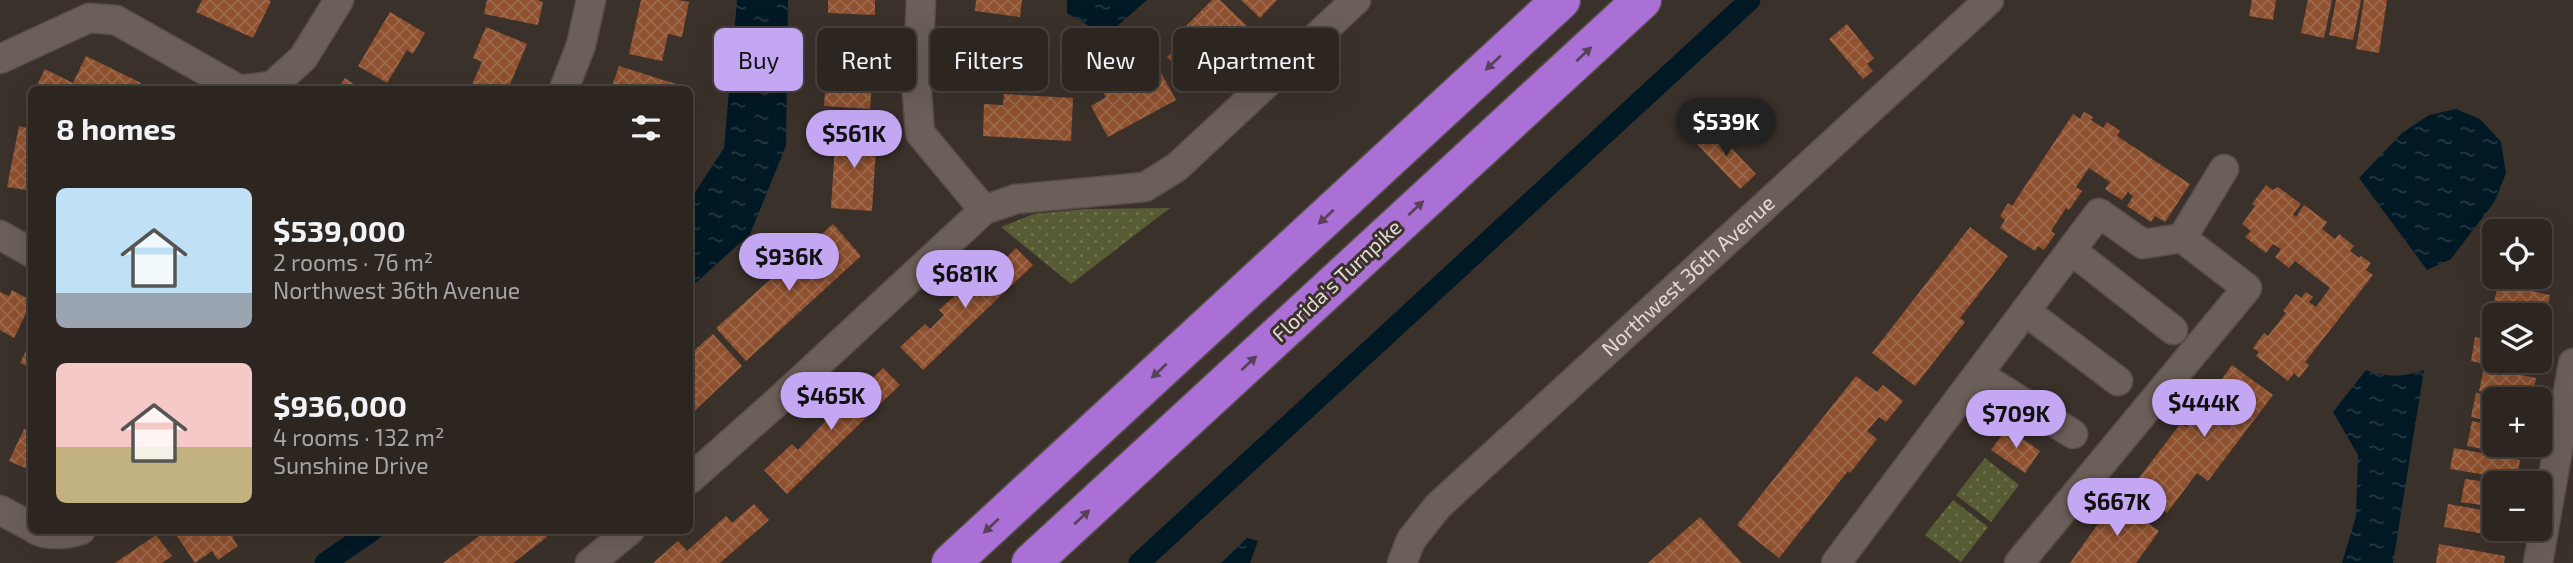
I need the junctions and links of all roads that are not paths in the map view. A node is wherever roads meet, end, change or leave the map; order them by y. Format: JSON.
{"nodes":[{"id":1,"x":339,"y":0,"type":"edge"},
{"id":2,"x":591,"y":0,"type":"edge"},
{"id":3,"x":921,"y":0,"type":"edge"},
{"id":4,"x":1356,"y":0,"type":"edge"},
{"id":5,"x":1561,"y":0,"type":"edge"},
{"id":6,"x":1643,"y":0,"type":"edge"},
{"id":7,"x":1989,"y":0,"type":"edge"},
{"id":8,"x":0,"y":59,"type":"edge"},
{"id":9,"x":234,"y":86,"type":"edge"},
{"id":10,"x":272,"y":86,"type":"edge"},
{"id":11,"x":565,"y":86,"type":"edge"},
{"id":12,"x":2224,"y":169,"type":"dead end"},
{"id":13,"x":984,"y":210,"type":"junction"},
{"id":14,"x":0,"y":235,"type":"edge"},
{"id":15,"x":2182,"y":238,"type":"junction"},
{"id":16,"x":2071,"y":250,"type":"junction"},
{"id":17,"x":28,"y":251,"type":"edge"},
{"id":18,"x":2025,"y":311,"type":"junction"},
{"id":19,"x":2173,"y":330,"type":"dead end"},
{"id":20,"x":2573,"y":363,"type":"edge"},
{"id":21,"x":1978,"y":374,"type":"junction"},
{"id":22,"x":2118,"y":381,"type":"dead end"},
{"id":23,"x":2073,"y":434,"type":"dead end"},
{"id":24,"x":693,"y":476,"type":"edge"},
{"id":25,"x":0,"y":510,"type":"edge"},
{"id":26,"x":28,"y":525,"type":"edge"},
{"id":27,"x":616,"y":535,"type":"edge"},
{"id":28,"x":590,"y":563,"type":"edge"},
{"id":29,"x":951,"y":563,"type":"edge"},
{"id":30,"x":1031,"y":563,"type":"edge"},
{"id":31,"x":1402,"y":563,"type":"edge"},
{"id":32,"x":1836,"y":563,"type":"edge"},
{"id":33,"x":2018,"y":563,"type":"edge"},
{"id":34,"x":2539,"y":563,"type":"edge"}],
"edges":[{"from":1,"to":10,"type":"street"},
{"from":2,"to":11,"type":"street"},
{"from":3,"to":13,"type":"street"},
{"from":4,"to":13,"type":"street"},
{"from":5,"to":29,"type":"highway","one_way":true},
{"from":30,"to":6,"type":"highway","name":"Florida's Turnpike","one_way":true},
{"from":7,"to":31,"type":"street","name":"Northwest 36th Avenue"},
{"from":8,"to":9,"type":"street"},
{"from":12,"to":15,"type":"street"},
{"from":13,"to":24,"type":"street"},
{"from":14,"to":17,"type":"street"},
{"from":15,"to":16,"type":"street"},
{"from":15,"to":33,"type":"street"},
{"from":16,"to":18,"type":"street"},
{"from":16,"to":19,"type":"street"},
{"from":18,"to":21,"type":"street"},
{"from":18,"to":22,"type":"street"},
{"from":20,"to":34,"type":"street"},
{"from":21,"to":23,"type":"street"},
{"from":21,"to":32,"type":"street"},
{"from":25,"to":26,"type":"street"},
{"from":27,"to":28,"type":"street"}]}
